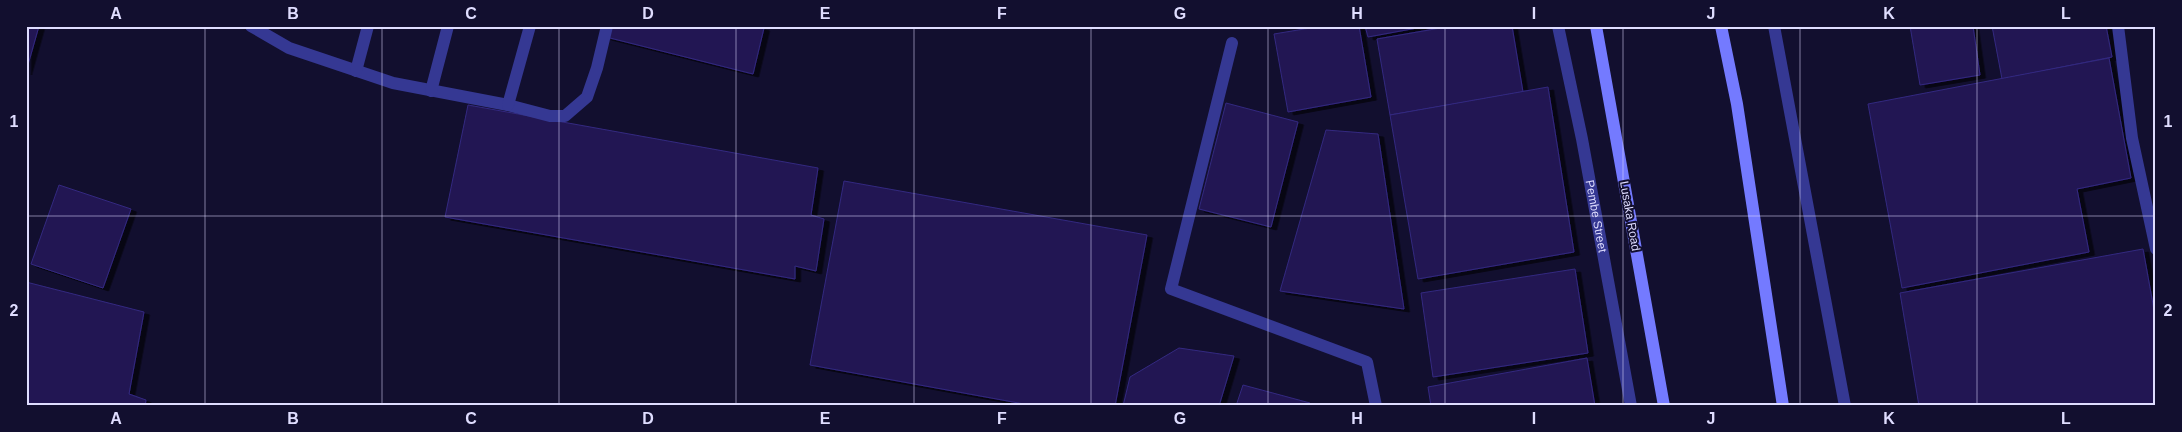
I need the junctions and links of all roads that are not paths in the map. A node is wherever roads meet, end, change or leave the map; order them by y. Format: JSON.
{"nodes":[{"id":1,"x":251,"y":26,"type":"edge"},
{"id":2,"x":368,"y":26,"type":"edge"},
{"id":3,"x":448,"y":26,"type":"edge"},
{"id":4,"x":530,"y":26,"type":"edge"},
{"id":5,"x":607,"y":26,"type":"edge"},
{"id":6,"x":1558,"y":26,"type":"edge"},
{"id":7,"x":1596,"y":26,"type":"edge"},
{"id":8,"x":1721,"y":26,"type":"edge"},
{"id":9,"x":1774,"y":26,"type":"edge"},
{"id":10,"x":2118,"y":26,"type":"edge"},
{"id":11,"x":1232,"y":43,"type":"dead end"},
{"id":12,"x":356,"y":71,"type":"junction"},
{"id":13,"x":431,"y":91,"type":"junction"},
{"id":14,"x":508,"y":105,"type":"junction"},
{"id":15,"x":2156,"y":248,"type":"edge"},
{"id":16,"x":1376,"y":406,"type":"edge"},
{"id":17,"x":1631,"y":406,"type":"edge"},
{"id":18,"x":1664,"y":406,"type":"edge"},
{"id":19,"x":1783,"y":406,"type":"edge"},
{"id":20,"x":1845,"y":406,"type":"edge"}],
"edges":[{"from":1,"to":12,"type":"street"},
{"from":2,"to":12,"type":"street"},
{"from":3,"to":13,"type":"street"},
{"from":4,"to":14,"type":"street"},
{"from":5,"to":14,"type":"street"},
{"from":6,"to":17,"type":"street","name":"Pembe Street"},
{"from":7,"to":18,"type":"main road","name":"Lusaka Road"},
{"from":8,"to":19,"type":"main road"},
{"from":9,"to":20,"type":"street"},
{"from":10,"to":15,"type":"street"},
{"from":11,"to":16,"type":"street"},
{"from":12,"to":13,"type":"street"},
{"from":13,"to":14,"type":"street"}]}
